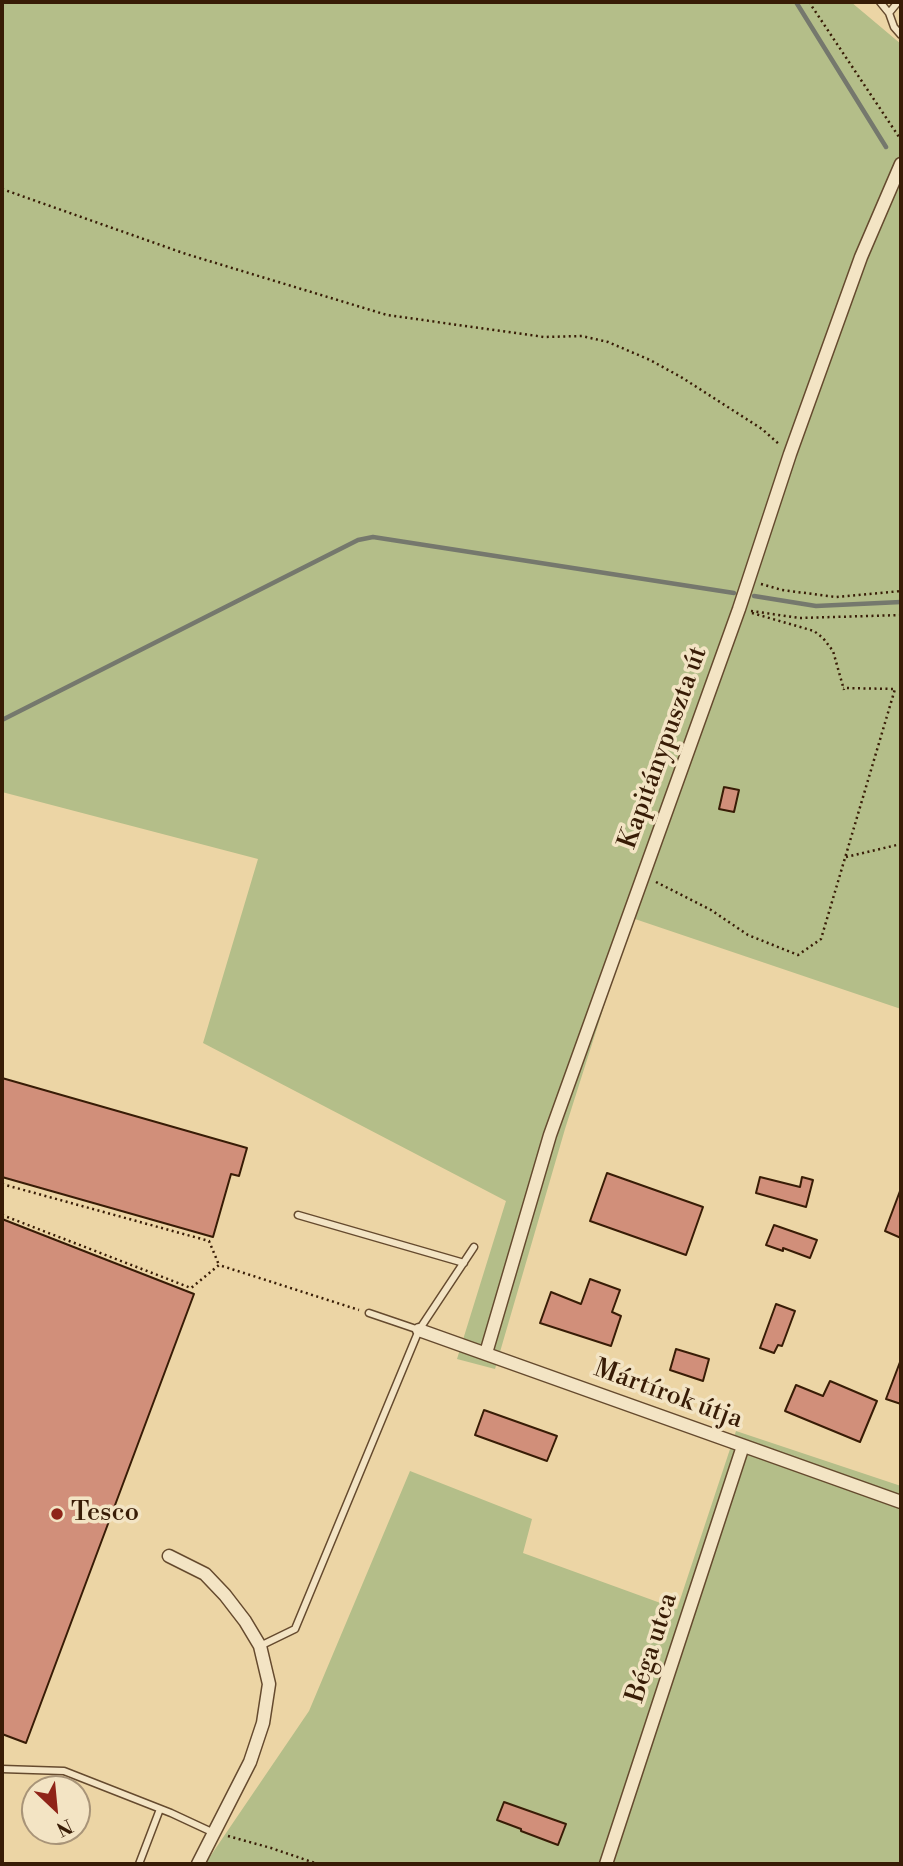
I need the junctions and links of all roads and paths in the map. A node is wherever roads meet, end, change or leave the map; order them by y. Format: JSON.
{"nodes":[{"id":1,"x":809,"y":2,"type":"edge"},
{"id":2,"x":880,"y":2,"type":"edge"},
{"id":3,"x":898,"y":2,"type":"edge"},
{"id":4,"x":889,"y":13,"type":"junction"},
{"id":5,"x":901,"y":35,"type":"edge"},
{"id":6,"x":901,"y":140,"type":"edge"},
{"id":7,"x":901,"y":164,"type":"edge"},
{"id":8,"x":2,"y":189,"type":"edge"},
{"id":9,"x":790,"y":454,"type":"junction"},
{"id":10,"x":748,"y":581,"type":"junction"},
{"id":11,"x":901,"y":591,"type":"edge"},
{"id":12,"x":738,"y":609,"type":"junction"},
{"id":13,"x":901,"y":615,"type":"edge"},
{"id":14,"x":901,"y":844,"type":"edge"},
{"id":15,"x":846,"y":857,"type":"junction"},
{"id":16,"x":643,"y":876,"type":"junction"},
{"id":17,"x":2,"y":1184,"type":"edge"},
{"id":18,"x":2,"y":1215,"type":"edge"},
{"id":19,"x":298,"y":1215,"type":"dead end"},
{"id":20,"x":474,"y":1247,"type":"dead end"},
{"id":21,"x":464,"y":1263,"type":"junction"},
{"id":22,"x":219,"y":1265,"type":"junction"},
{"id":23,"x":369,"y":1313,"type":"joint"},
{"id":24,"x":419,"y":1330,"type":"junction"},
{"id":25,"x":486,"y":1353,"type":"junction"},
{"id":26,"x":743,"y":1447,"type":"junction"},
{"id":27,"x":901,"y":1502,"type":"edge"},
{"id":28,"x":169,"y":1556,"type":"dead end"},
{"id":29,"x":260,"y":1646,"type":"junction"},
{"id":30,"x":2,"y":1769,"type":"edge"},
{"id":31,"x":160,"y":1809,"type":"junction"},
{"id":32,"x":215,"y":1833,"type":"junction"},
{"id":33,"x":139,"y":1864,"type":"edge"},
{"id":34,"x":198,"y":1864,"type":"edge"},
{"id":35,"x":318,"y":1864,"type":"edge"},
{"id":36,"x":606,"y":1864,"type":"edge"}],
"edges":[{"from":1,"to":6,"type":"path"},
{"from":2,"to":4,"type":"lane"},
{"from":3,"to":4,"type":"lane"},
{"from":4,"to":5,"type":"lane"},
{"from":7,"to":9,"type":"street","name":"Kapitánypuszta út"},
{"from":8,"to":9,"type":"path"},
{"from":9,"to":10,"type":"street","name":"Kapitánypuszta út"},
{"from":10,"to":11,"type":"path"},
{"from":10,"to":12,"type":"street","name":"Kapitánypuszta út"},
{"from":12,"to":13,"type":"path"},
{"from":12,"to":15,"type":"path"},
{"from":12,"to":16,"type":"street","name":"Kapitánypuszta út"},
{"from":14,"to":15,"type":"path"},
{"from":15,"to":16,"type":"path"},
{"from":16,"to":25,"type":"street","name":"Kapitánypuszta út"},
{"from":17,"to":22,"type":"path"},
{"from":18,"to":22,"type":"path"},
{"from":19,"to":21,"type":"lane"},
{"from":20,"to":21,"type":"lane"},
{"from":21,"to":24,"type":"lane"},
{"from":22,"to":23,"type":"path"},
{"from":23,"to":24,"type":"lane"},
{"from":24,"to":25,"type":"street","name":"Mártírok útja"},
{"from":24,"to":29,"type":"lane"},
{"from":25,"to":26,"type":"street","name":"Mártírok útja"},
{"from":26,"to":27,"type":"street","name":"Mártírok útja"},
{"from":26,"to":36,"type":"street","name":"Béga utca"},
{"from":28,"to":29,"type":"street"},
{"from":29,"to":32,"type":"street"},
{"from":30,"to":31,"type":"lane"},
{"from":31,"to":32,"type":"lane"},
{"from":31,"to":33,"type":"lane"},
{"from":32,"to":34,"type":"street"},
{"from":32,"to":35,"type":"path"}]}
